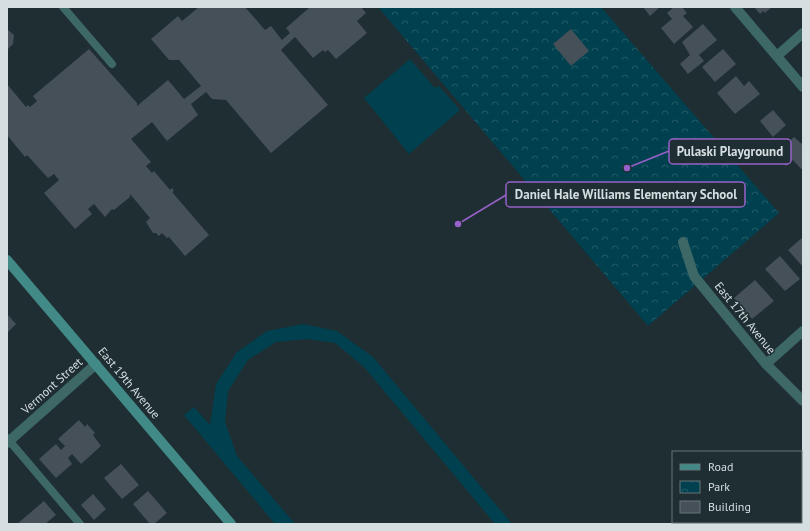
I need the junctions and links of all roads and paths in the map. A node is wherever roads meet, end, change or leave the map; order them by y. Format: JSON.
{"nodes":[{"id":1,"x":63,"y":7,"type":"edge"},
{"id":2,"x":735,"y":7,"type":"edge"},
{"id":3,"x":803,"y":33,"type":"edge"},
{"id":4,"x":776,"y":56,"type":"junction"},
{"id":5,"x":112,"y":64,"type":"dead end"},
{"id":6,"x":803,"y":87,"type":"edge"},
{"id":7,"x":683,"y":242,"type":"dead end"},
{"id":8,"x":7,"y":260,"type":"edge"},
{"id":9,"x":803,"y":331,"type":"edge"},
{"id":10,"x":96,"y":364,"type":"junction"},
{"id":11,"x":766,"y":364,"type":"junction"},
{"id":12,"x":803,"y":401,"type":"edge"},
{"id":13,"x":8,"y":441,"type":"edge"},
{"id":14,"x":79,"y":523,"type":"edge"},
{"id":15,"x":231,"y":524,"type":"edge"}],
"edges":[{"from":1,"to":5,"type":"lane"},
{"from":2,"to":4,"type":"street"},
{"from":3,"to":4,"type":"street"},
{"from":4,"to":6,"type":"street"},
{"from":7,"to":11,"type":"street","name":"East 17th Avenue"},
{"from":8,"to":10,"type":"street","name":"East 19th Avenue"},
{"from":9,"to":11,"type":"street"},
{"from":10,"to":13,"type":"street","name":"Vermont Street"},
{"from":10,"to":15,"type":"street","name":"East 19th Avenue"},
{"from":11,"to":12,"type":"street","name":"East 17th Avenue"},
{"from":13,"to":14,"type":"lane"}]}
